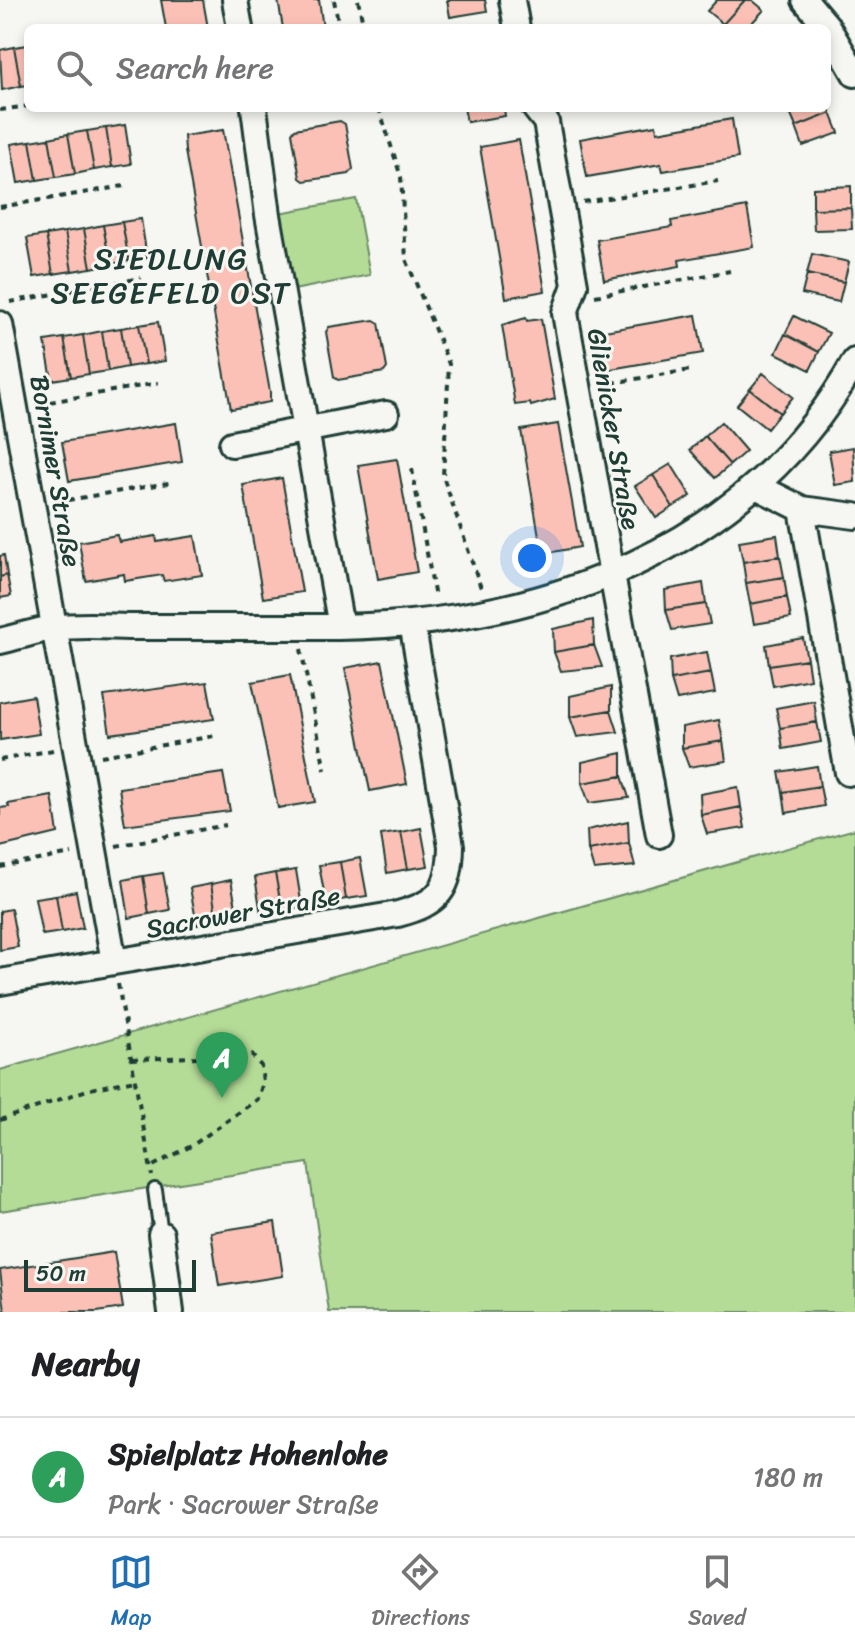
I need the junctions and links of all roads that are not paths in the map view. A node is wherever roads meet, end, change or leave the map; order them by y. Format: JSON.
{"nodes":[{"id":1,"x":235,"y":0,"type":"edge"},
{"id":2,"x":512,"y":0,"type":"edge"},
{"id":3,"x":805,"y":0,"type":"edge"},
{"id":4,"x":239,"y":24,"type":"edge"},
{"id":5,"x":516,"y":24,"type":"edge"},
{"id":6,"x":825,"y":24,"type":"edge"},
{"id":7,"x":831,"y":33,"type":"edge"},
{"id":8,"x":855,"y":74,"type":"edge"},
{"id":9,"x":255,"y":112,"type":"edge"},
{"id":10,"x":538,"y":112,"type":"edge"},
{"id":11,"x":0,"y":324,"type":"edge"},
{"id":12,"x":855,"y":361,"type":"edge"},
{"id":13,"x":846,"y":392,"type":"edge"},
{"id":14,"x":386,"y":414,"type":"dead end"},
{"id":15,"x":307,"y":430,"type":"junction"},
{"id":16,"x":232,"y":444,"type":"dead end"},
{"id":17,"x":756,"y":486,"type":"junction"},
{"id":18,"x":802,"y":509,"type":"junction"},
{"id":19,"x":855,"y":516,"type":"edge"},
{"id":20,"x":612,"y":577,"type":"junction"},
{"id":21,"x":412,"y":623,"type":"junction"},
{"id":22,"x":341,"y":627,"type":"junction"},
{"id":23,"x":56,"y":628,"type":"junction"},
{"id":24,"x":0,"y":641,"type":"edge"},
{"id":25,"x":848,"y":773,"type":"dead end"},
{"id":26,"x":659,"y":835,"type":"dead end"},
{"id":27,"x":114,"y":962,"type":"junction"},
{"id":28,"x":0,"y":982,"type":"edge"},
{"id":29,"x":155,"y":1190,"type":"road end"},
{"id":30,"x":161,"y":1234,"type":"joint"},
{"id":31,"x":171,"y":1312,"type":"edge"}],
"edges":[{"from":1,"to":4,"type":"street"},
{"from":2,"to":5,"type":"street"},
{"from":3,"to":6,"type":"street"},
{"from":7,"to":8,"type":"street"},
{"from":9,"to":15,"type":"street"},
{"from":10,"to":20,"type":"street","name":"Glienicker Straße"},
{"from":11,"to":23,"type":"street","name":"Bornimer Straße"},
{"from":12,"to":13,"type":"street","name":"Glienicker Straße"},
{"from":13,"to":17,"type":"street","name":"Glienicker Straße"},
{"from":14,"to":15,"type":"street"},
{"from":15,"to":16,"type":"street"},
{"from":15,"to":22,"type":"street"},
{"from":17,"to":18,"type":"street"},
{"from":17,"to":20,"type":"street","name":"Glienicker Straße"},
{"from":18,"to":19,"type":"street"},
{"from":18,"to":25,"type":"street"},
{"from":20,"to":21,"type":"street","name":"Glienicker Straße"},
{"from":20,"to":26,"type":"street","name":"Glienicker Straße"},
{"from":21,"to":22,"type":"street","name":"Glienicker Straße"},
{"from":21,"to":27,"type":"street","name":"Sacrower Straße"},
{"from":22,"to":23,"type":"street","name":"Glienicker Straße"},
{"from":23,"to":24,"type":"street","name":"Glienicker Straße"},
{"from":23,"to":27,"type":"street","name":"Sacrower Straße"},
{"from":27,"to":28,"type":"street"},
{"from":29,"to":30,"type":"lane"},
{"from":30,"to":31,"type":"street"}]}
